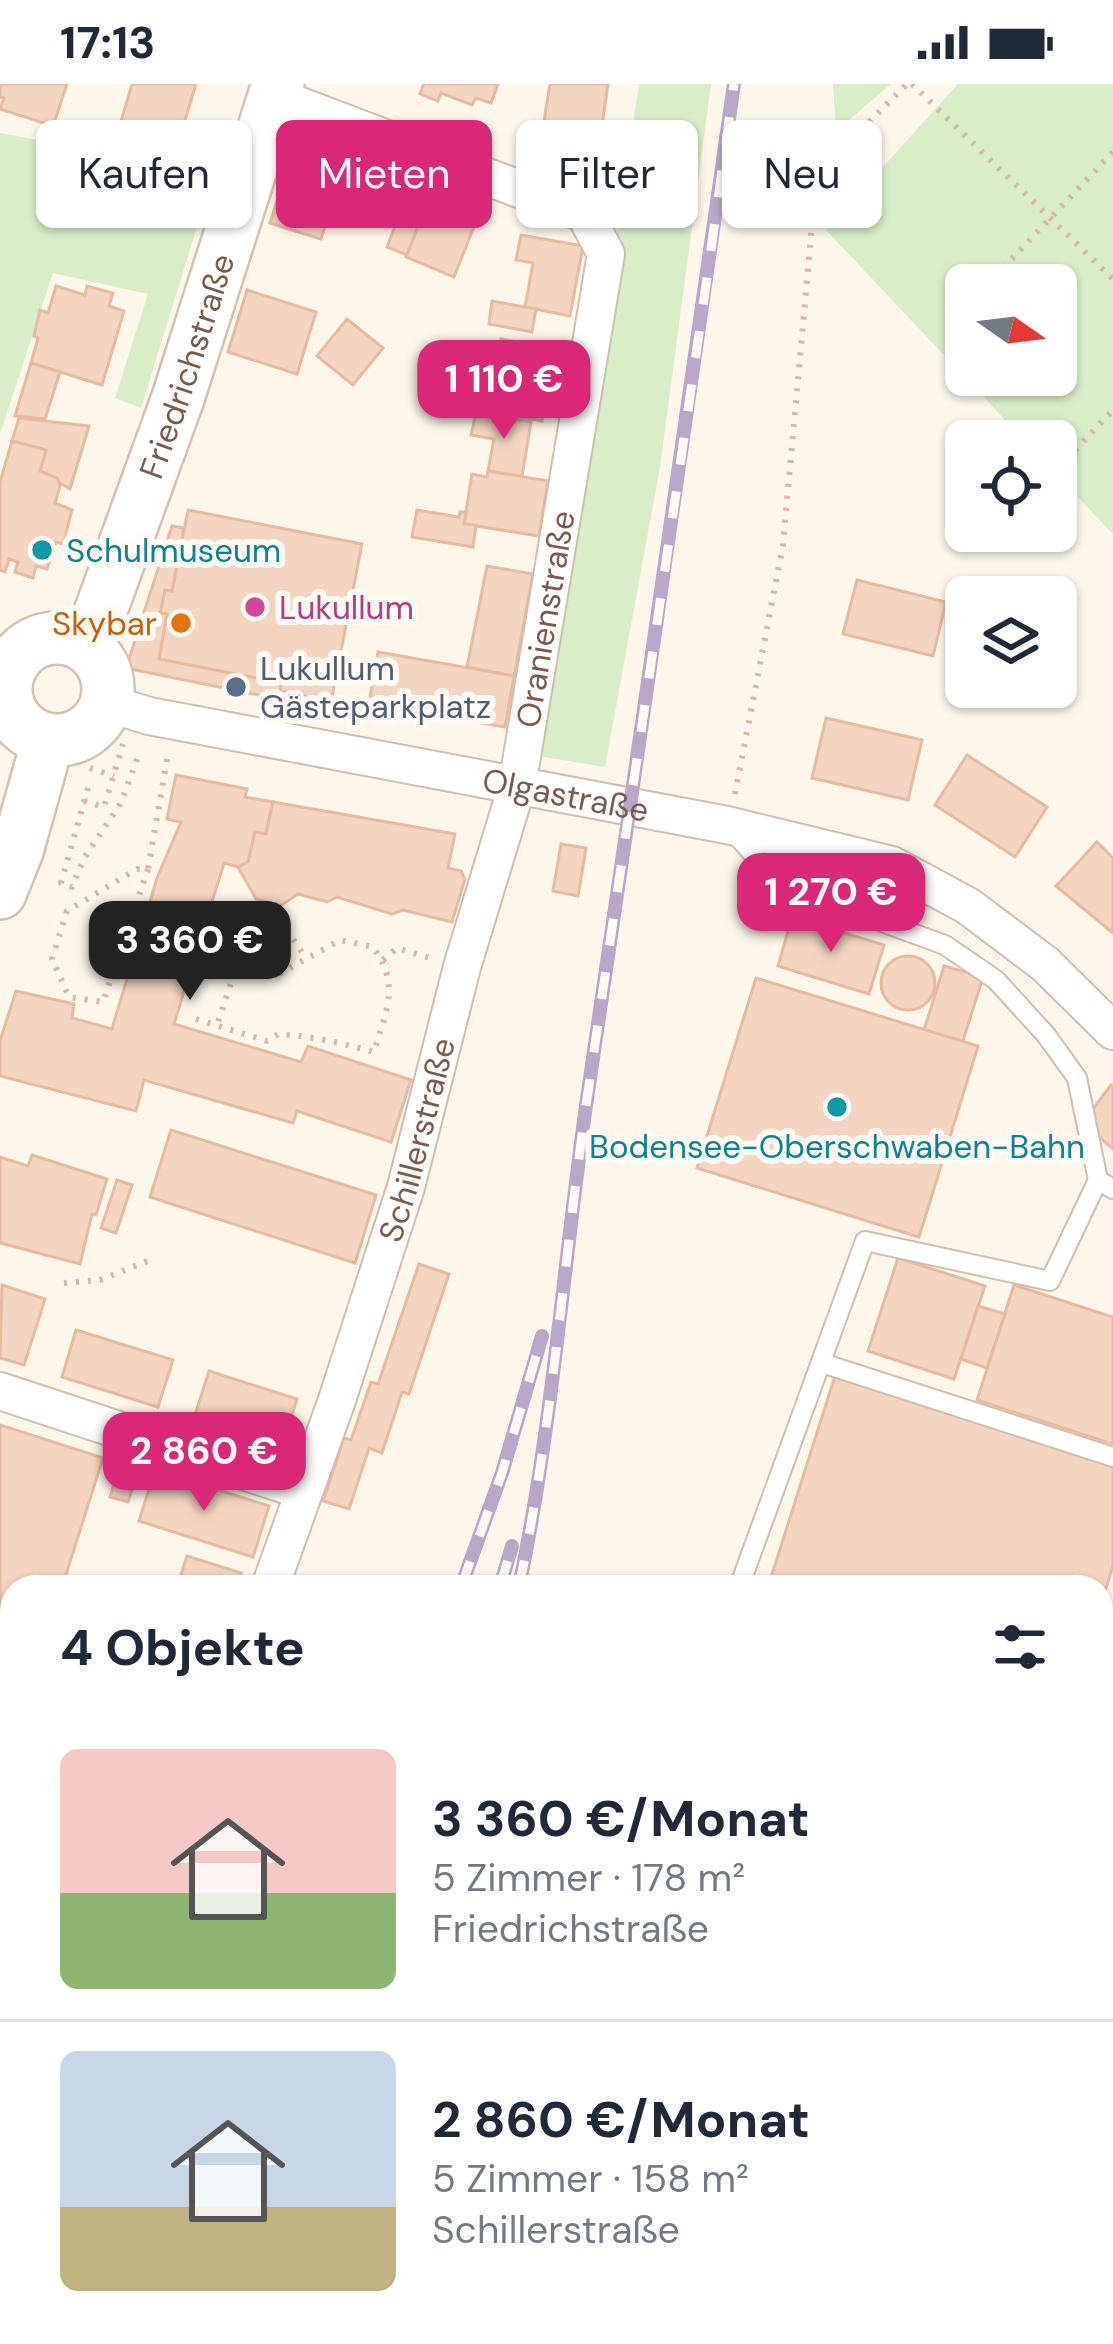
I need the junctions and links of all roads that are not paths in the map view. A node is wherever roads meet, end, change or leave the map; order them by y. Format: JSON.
{"nodes":[{"id":1,"x":282,"y":95,"type":"edge"},
{"id":2,"x":88,"y":646,"type":"junction"},
{"id":3,"x":4,"y":670,"type":"edge"},
{"id":4,"x":107,"y":703,"type":"junction"},
{"id":5,"x":48,"y":740,"type":"junction"},
{"id":6,"x":517,"y":786,"type":"junction"},
{"id":7,"x":731,"y":811,"type":"junction"},
{"id":8,"x":1,"y":888,"type":"edge"},
{"id":9,"x":1113,"y":1031,"type":"edge"},
{"id":10,"x":1106,"y":1184,"type":"edge"},
{"id":11,"x":822,"y":1363,"type":"junction"},
{"id":12,"x":0,"y":1391,"type":"edge"},
{"id":13,"x":1113,"y":1457,"type":"edge"},
{"id":14,"x":304,"y":1490,"type":"junction"},
{"id":15,"x":274,"y":1575,"type":"edge"},
{"id":16,"x":743,"y":1575,"type":"edge"}],
"edges":[{"from":1,"to":2,"type":"main road","name":"Friedrichstraße"},
{"from":1,"to":6,"type":"street","name":"Oranienstraße"},
{"from":2,"to":3,"type":"main road"},
{"from":2,"to":4,"type":"main road"},
{"from":3,"to":5,"type":"main road"},
{"from":4,"to":5,"type":"main road"},
{"from":4,"to":6,"type":"street","name":"Olgastraße"},
{"from":5,"to":8,"type":"main road"},
{"from":6,"to":7,"type":"street","name":"Olgastraße"},
{"from":6,"to":14,"type":"street","name":"Schillerstraße"},
{"from":7,"to":9,"type":"street","name":"Olgastraße"},
{"from":7,"to":10,"type":"lane"},
{"from":10,"to":11,"type":"lane"},
{"from":11,"to":13,"type":"lane"},
{"from":11,"to":16,"type":"lane"},
{"from":12,"to":14,"type":"street"},
{"from":14,"to":15,"type":"street","name":"Schillerstraße"}]}
